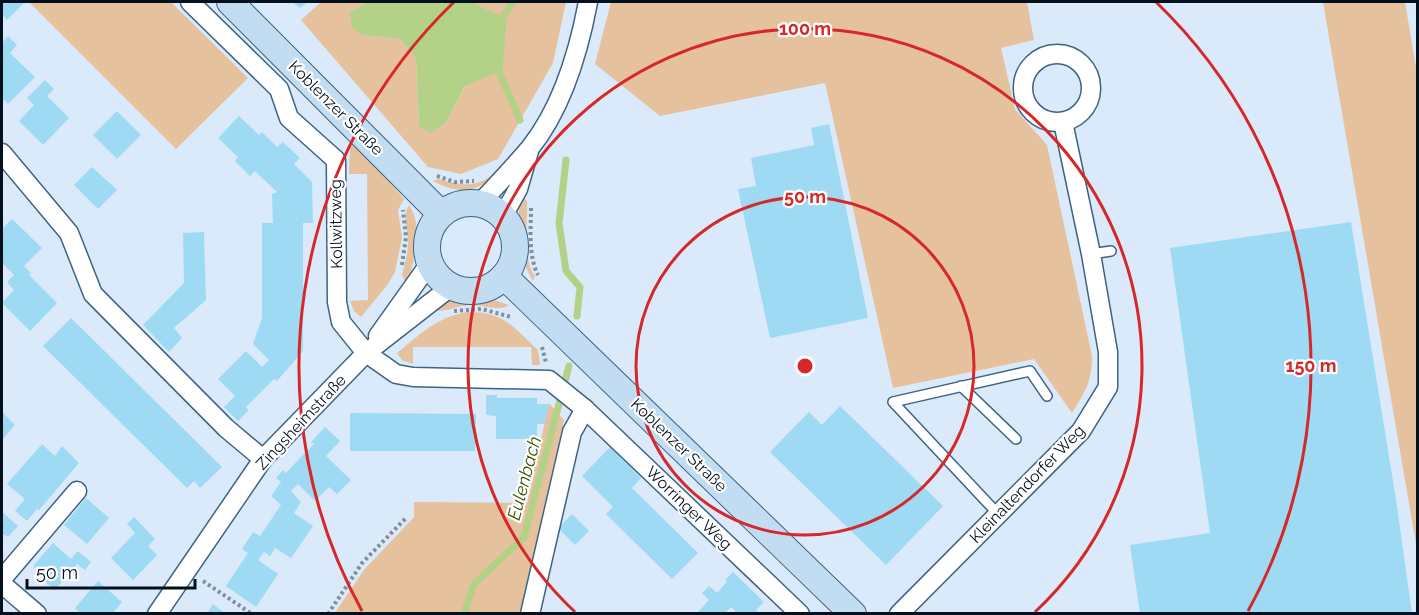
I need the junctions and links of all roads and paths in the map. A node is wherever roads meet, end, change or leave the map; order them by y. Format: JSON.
{"nodes":[{"id":1,"x":190,"y":2,"type":"edge"},
{"id":2,"x":230,"y":2,"type":"edge"},
{"id":3,"x":588,"y":2,"type":"edge"},
{"id":4,"x":1063,"y":122,"type":"dead end"},
{"id":5,"x":530,"y":147,"type":"junction"},
{"id":6,"x":2,"y":153,"type":"edge"},
{"id":7,"x":531,"y":197,"type":"dead end"},
{"id":8,"x":480,"y":203,"type":"junction"},
{"id":9,"x":441,"y":214,"type":"junction"},
{"id":10,"x":503,"y":216,"type":"junction"},
{"id":11,"x":1112,"y":251,"type":"dead end"},
{"id":12,"x":1091,"y":254,"type":"junction"},
{"id":13,"x":430,"y":263,"type":"junction"},
{"id":14,"x":504,"y":276,"type":"junction"},
{"id":15,"x":452,"y":286,"type":"junction"},
{"id":16,"x":529,"y":299,"type":"junction"},
{"id":17,"x":445,"y":315,"type":"dead end"},
{"id":18,"x":536,"y":340,"type":"dead end"},
{"id":19,"x":366,"y":353,"type":"junction"},
{"id":20,"x":549,"y":380,"type":"junction"},
{"id":21,"x":961,"y":386,"type":"junction"},
{"id":22,"x":1047,"y":396,"type":"dead end"},
{"id":23,"x":580,"y":404,"type":"junction"},
{"id":24,"x":1016,"y":439,"type":"dead end"},
{"id":25,"x":263,"y":459,"type":"junction"},
{"id":26,"x":77,"y":491,"type":"dead end"},
{"id":27,"x":998,"y":514,"type":"junction"},
{"id":28,"x":406,"y":518,"type":"dead end"},
{"id":29,"x":187,"y":571,"type":"junction"},
{"id":30,"x":2,"y":581,"type":"edge"},
{"id":31,"x":793,"y":611,"type":"edge"},
{"id":32,"x":37,"y":614,"type":"edge"},
{"id":33,"x":157,"y":614,"type":"edge"},
{"id":34,"x":252,"y":614,"type":"edge"},
{"id":35,"x":328,"y":614,"type":"edge"},
{"id":36,"x":530,"y":614,"type":"edge"},
{"id":37,"x":853,"y":614,"type":"edge"},
{"id":38,"x":899,"y":614,"type":"edge"}],
"edges":[{"from":1,"to":19,"type":"street","name":"Kollwitzweg"},
{"from":2,"to":9,"type":"street","name":"Koblenzer Straße"},
{"from":3,"to":5,"type":"street"},
{"from":4,"to":12,"type":"street","name":"Kleinaltendorfer Weg"},
{"from":5,"to":8,"type":"street"},
{"from":5,"to":10,"type":"street"},
{"from":6,"to":25,"type":"street"},
{"from":7,"to":16,"type":"path"},
{"from":8,"to":9,"type":"street"},
{"from":8,"to":10,"type":"street"},
{"from":9,"to":13,"type":"street"},
{"from":10,"to":14,"type":"street"},
{"from":11,"to":12,"type":"lane"},
{"from":12,"to":27,"type":"street","name":"Kleinaltendorfer Weg"},
{"from":13,"to":15,"type":"street"},
{"from":13,"to":19,"type":"street","name":"Zingsheimstraße"},
{"from":14,"to":15,"type":"street"},
{"from":14,"to":16,"type":"street","name":"Koblenzer Straße"},
{"from":15,"to":19,"type":"street","name":"Zingsheimstraße"},
{"from":16,"to":17,"type":"path"},
{"from":16,"to":37,"type":"street","name":"Koblenzer Straße"},
{"from":18,"to":20,"type":"path"},
{"from":19,"to":20,"type":"street"},
{"from":19,"to":25,"type":"street","name":"Zingsheimstraße"},
{"from":20,"to":23,"type":"street","name":"Worringer Weg"},
{"from":21,"to":22,"type":"lane"},
{"from":21,"to":24,"type":"lane"},
{"from":21,"to":27,"type":"lane"},
{"from":23,"to":31,"type":"street","name":"Worringer Weg"},
{"from":23,"to":36,"type":"street"},
{"from":25,"to":29,"type":"street","name":"Zingsheimstraße"},
{"from":26,"to":30,"type":"street"},
{"from":27,"to":38,"type":"street","name":"Kleinaltendorfer Weg"},
{"from":28,"to":35,"type":"path"},
{"from":29,"to":33,"type":"street","name":"Zingsheimstraße"},
{"from":29,"to":34,"type":"path"},
{"from":30,"to":32,"type":"street"}]}
